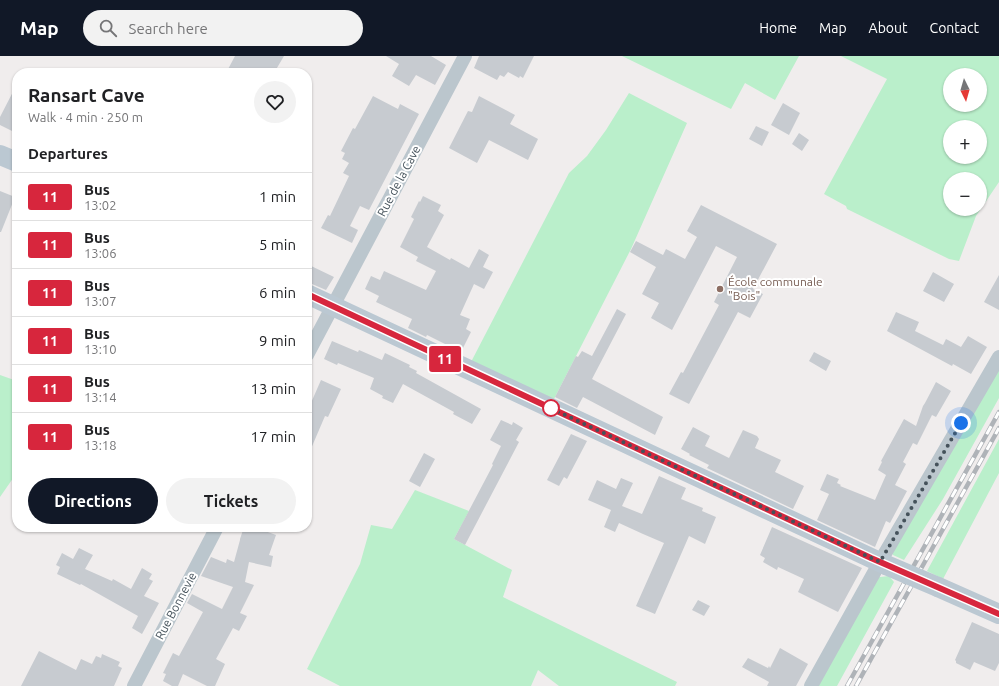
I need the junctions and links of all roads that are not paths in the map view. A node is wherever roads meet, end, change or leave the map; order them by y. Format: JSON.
{"nodes":[{"id":1,"x":465,"y":56,"type":"edge"},
{"id":2,"x":0,"y":155,"type":"edge"},
{"id":3,"x":12,"y":160,"type":"edge"},
{"id":4,"x":312,"y":296,"type":"edge"},
{"id":5,"x":332,"y":306,"type":"junction"},
{"id":6,"x":312,"y":344,"type":"edge"},
{"id":7,"x":999,"y":357,"type":"edge"},
{"id":8,"x":214,"y":532,"type":"edge"},
{"id":9,"x":883,"y":564,"type":"junction"},
{"id":10,"x":999,"y":614,"type":"edge"},
{"id":11,"x":134,"y":686,"type":"edge"},
{"id":12,"x":811,"y":686,"type":"edge"}],
"edges":[{"from":1,"to":5,"type":"street","name":"Rue de la Cave"},
{"from":2,"to":3,"type":"street"},
{"from":4,"to":5,"type":"street"},
{"from":5,"to":6,"type":"street"},
{"from":5,"to":9,"type":"street"},
{"from":7,"to":9,"type":"street"},
{"from":8,"to":11,"type":"street","name":"Rue Bonnevie"},
{"from":9,"to":10,"type":"street","bridge":true},
{"from":9,"to":12,"type":"street"}]}
